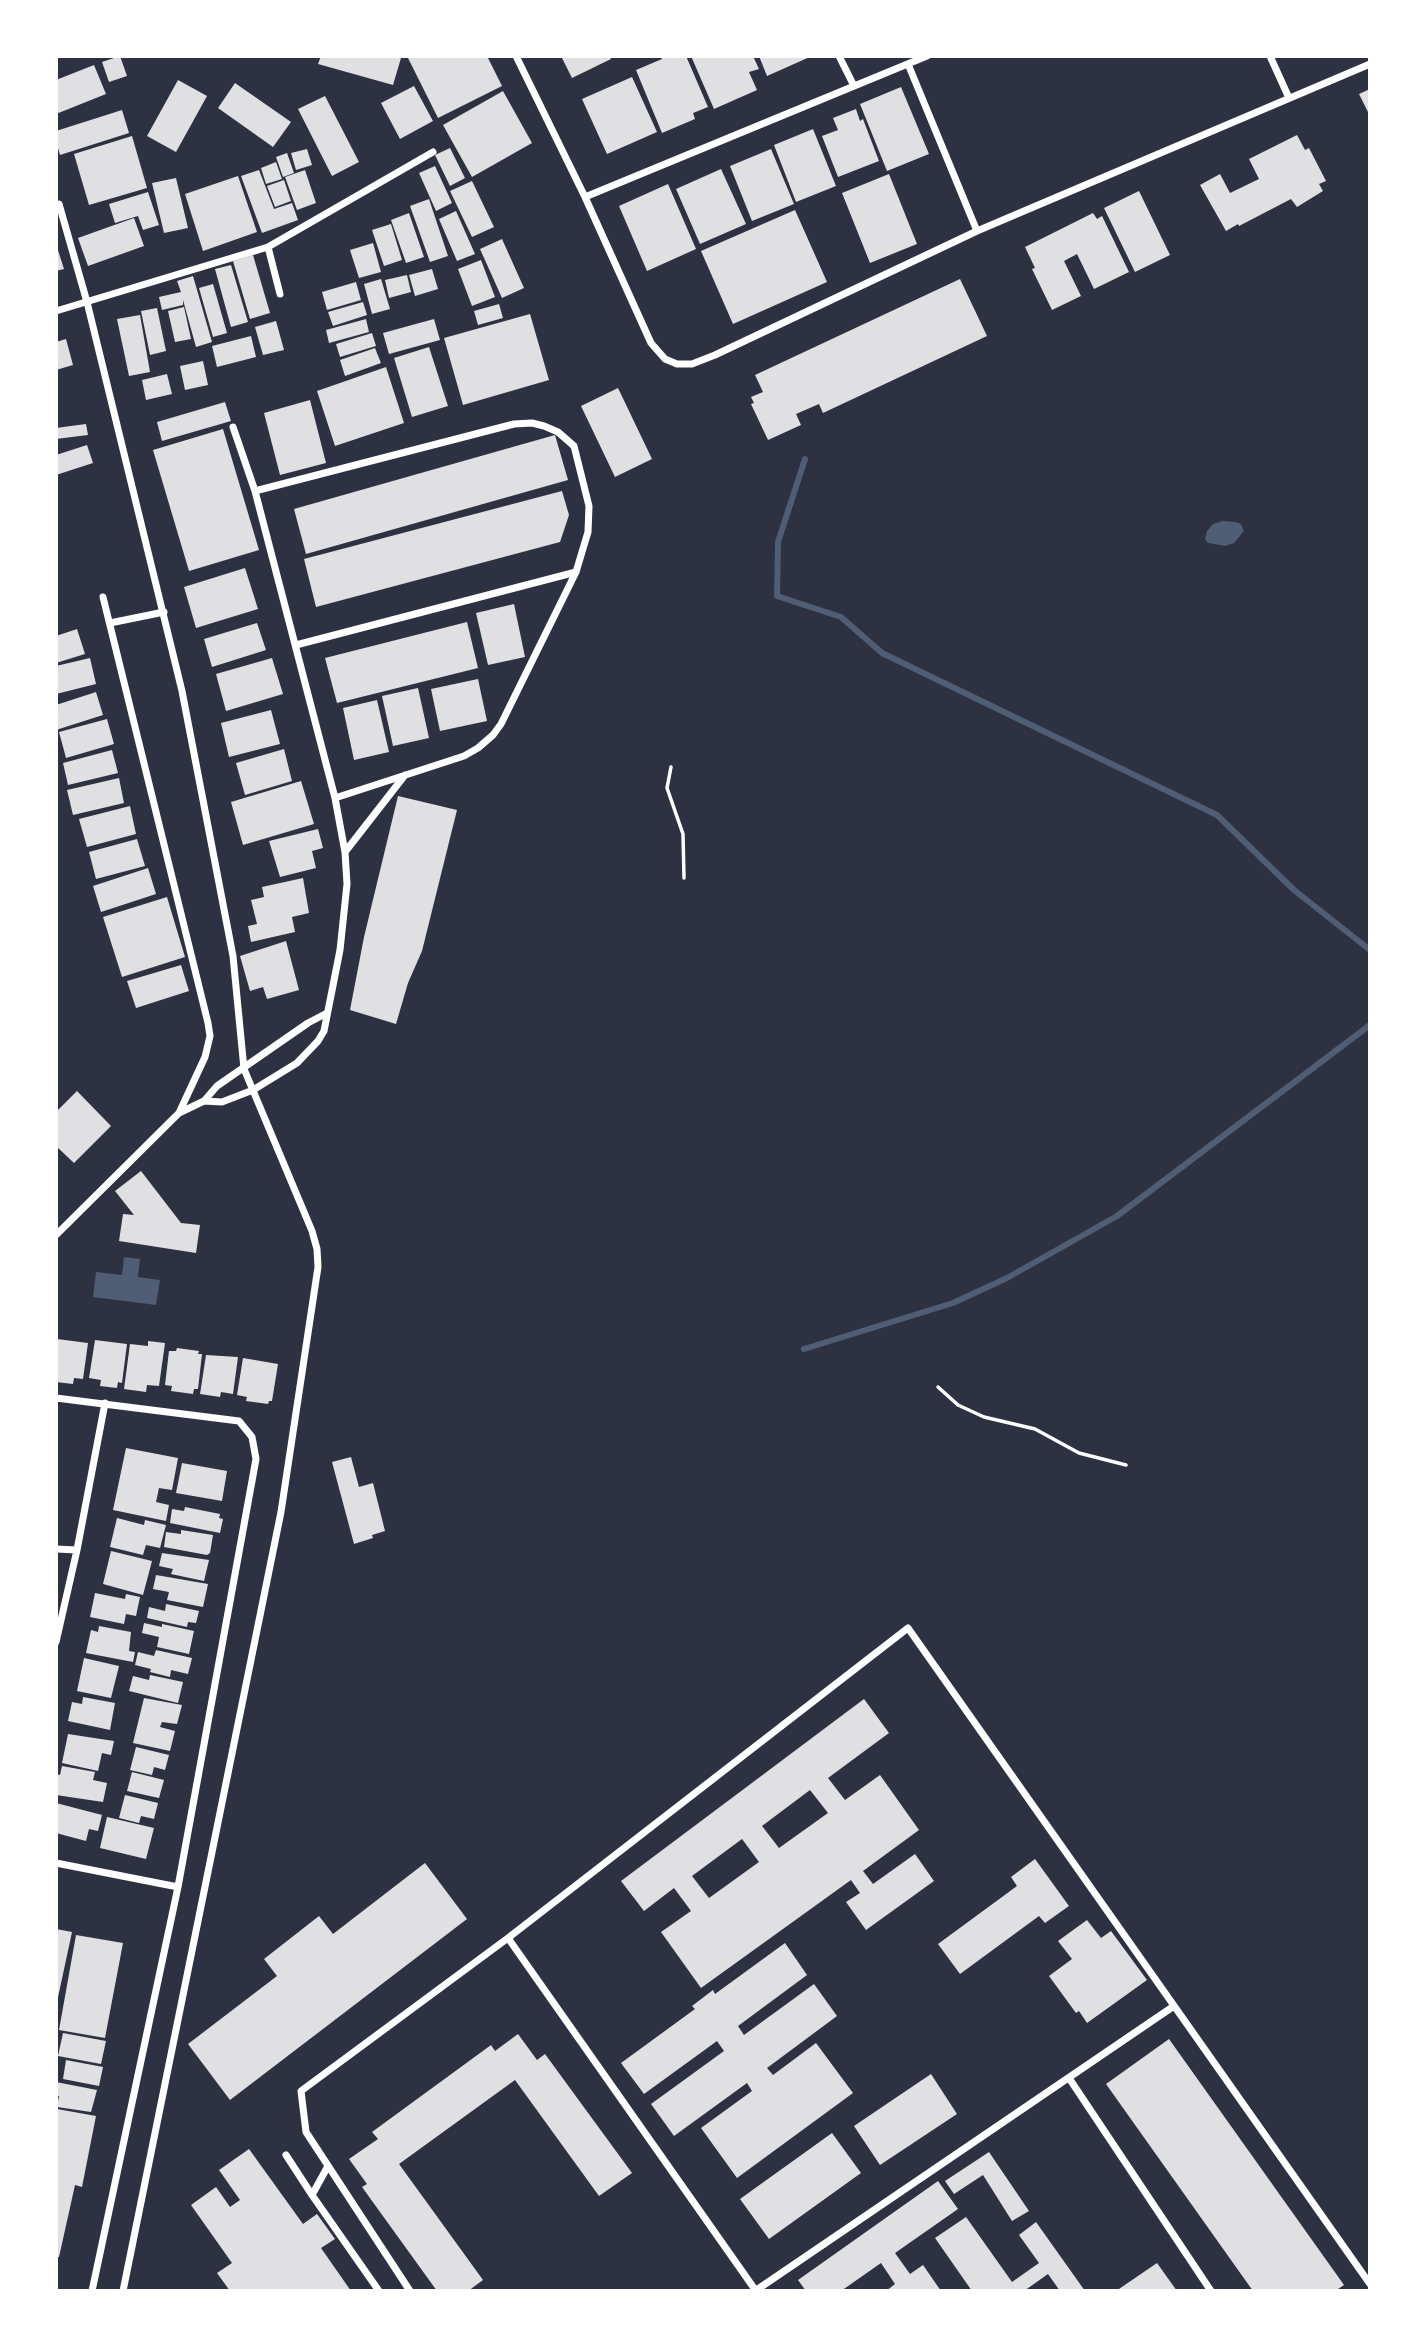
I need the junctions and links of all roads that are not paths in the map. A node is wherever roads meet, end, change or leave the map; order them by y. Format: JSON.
{"nodes":[{"id":1,"x":516,"y":56,"type":"edge"},
{"id":2,"x":839,"y":56,"type":"edge"},
{"id":3,"x":927,"y":56,"type":"edge"},
{"id":4,"x":1270,"y":56,"type":"edge"},
{"id":5,"x":908,"y":64,"type":"junction"},
{"id":6,"x":1370,"y":64,"type":"edge"},
{"id":7,"x":854,"y":86,"type":"junction"},
{"id":8,"x":1289,"y":98,"type":"junction"},
{"id":9,"x":433,"y":152,"type":"dead end"},
{"id":10,"x":584,"y":197,"type":"junction"},
{"id":11,"x":59,"y":204,"type":"dead end"},
{"id":12,"x":977,"y":231,"type":"junction"},
{"id":13,"x":268,"y":247,"type":"junction"},
{"id":14,"x":280,"y":294,"type":"dead end"},
{"id":15,"x":87,"y":302,"type":"junction"},
{"id":16,"x":56,"y":311,"type":"edge"},
{"id":17,"x":233,"y":427,"type":"dead end"},
{"id":18,"x":255,"y":491,"type":"junction"},
{"id":19,"x":576,"y":572,"type":"junction"},
{"id":20,"x":103,"y":597,"type":"dead end"},
{"id":21,"x":164,"y":612,"type":"junction"},
{"id":22,"x":110,"y":623,"type":"junction"},
{"id":23,"x":296,"y":645,"type":"junction"},
{"id":24,"x":405,"y":775,"type":"junction"},
{"id":25,"x":335,"y":798,"type":"junction"},
{"id":26,"x":345,"y":852,"type":"junction"},
{"id":27,"x":327,"y":1013,"type":"junction"},
{"id":28,"x":244,"y":1069,"type":"junction"},
{"id":29,"x":253,"y":1090,"type":"junction"},
{"id":30,"x":204,"y":1101,"type":"junction"},
{"id":31,"x":179,"y":1113,"type":"junction"},
{"id":32,"x":56,"y":1235,"type":"edge"},
{"id":33,"x":56,"y":1398,"type":"edge"},
{"id":34,"x":105,"y":1404,"type":"junction"},
{"id":35,"x":56,"y":1549,"type":"edge"},
{"id":36,"x":77,"y":1550,"type":"junction"},
{"id":37,"x":56,"y":1642,"type":"edge"},
{"id":38,"x":56,"y":1863,"type":"edge"},
{"id":39,"x":178,"y":1887,"type":"junction"},
{"id":40,"x":508,"y":1938,"type":"junction"},
{"id":41,"x":1174,"y":2006,"type":"junction"},
{"id":42,"x":1069,"y":2078,"type":"junction"},
{"id":43,"x":286,"y":2155,"type":"dead end"},
{"id":44,"x":328,"y":2166,"type":"junction"},
{"id":45,"x":312,"y":2195,"type":"junction"},
{"id":46,"x":1370,"y":2284,"type":"edge"},
{"id":47,"x":92,"y":2291,"type":"edge"},
{"id":48,"x":122,"y":2291,"type":"edge"},
{"id":49,"x":379,"y":2291,"type":"edge"},
{"id":50,"x":410,"y":2291,"type":"edge"},
{"id":51,"x":755,"y":2291,"type":"edge"},
{"id":52,"x":1210,"y":2291,"type":"edge"}],
"edges":[{"from":1,"to":10,"type":"street"},
{"from":2,"to":7,"type":"street"},
{"from":3,"to":5,"type":"street"},
{"from":4,"to":8,"type":"street"},
{"from":5,"to":7,"type":"street"},
{"from":5,"to":12,"type":"street"},
{"from":6,"to":8,"type":"street"},
{"from":7,"to":10,"type":"street"},
{"from":8,"to":12,"type":"street"},
{"from":9,"to":13,"type":"street"},
{"from":10,"to":12,"type":"street"},
{"from":11,"to":15,"type":"street"},
{"from":13,"to":14,"type":"street"},
{"from":13,"to":15,"type":"street"},
{"from":15,"to":16,"type":"street"},
{"from":15,"to":21,"type":"street"},
{"from":17,"to":18,"type":"street"},
{"from":18,"to":19,"type":"street"},
{"from":18,"to":23,"type":"street"},
{"from":19,"to":23,"type":"street"},
{"from":19,"to":24,"type":"street"},
{"from":20,"to":22,"type":"street"},
{"from":21,"to":22,"type":"street"},
{"from":21,"to":28,"type":"street"},
{"from":22,"to":31,"type":"street"},
{"from":23,"to":25,"type":"street"},
{"from":24,"to":25,"type":"street"},
{"from":24,"to":26,"type":"street"},
{"from":25,"to":26,"type":"street"},
{"from":26,"to":27,"type":"street"},
{"from":27,"to":28,"type":"street"},
{"from":27,"to":29,"type":"street"},
{"from":28,"to":29,"type":"street"},
{"from":28,"to":30,"type":"street"},
{"from":29,"to":30,"type":"street"},
{"from":29,"to":48,"type":"street"},
{"from":30,"to":31,"type":"street"},
{"from":31,"to":32,"type":"street"},
{"from":33,"to":34,"type":"street"},
{"from":34,"to":36,"type":"street"},
{"from":34,"to":39,"type":"street"},
{"from":35,"to":36,"type":"street"},
{"from":36,"to":37,"type":"street"},
{"from":38,"to":39,"type":"street"},
{"from":39,"to":47,"type":"street"},
{"from":40,"to":41,"type":"street"},
{"from":40,"to":44,"type":"street"},
{"from":40,"to":51,"type":"street"},
{"from":41,"to":42,"type":"street"},
{"from":41,"to":46,"type":"street"},
{"from":42,"to":51,"type":"street"},
{"from":42,"to":52,"type":"street"},
{"from":43,"to":45,"type":"street"},
{"from":44,"to":45,"type":"street"},
{"from":44,"to":50,"type":"street"},
{"from":45,"to":49,"type":"street"}]}
